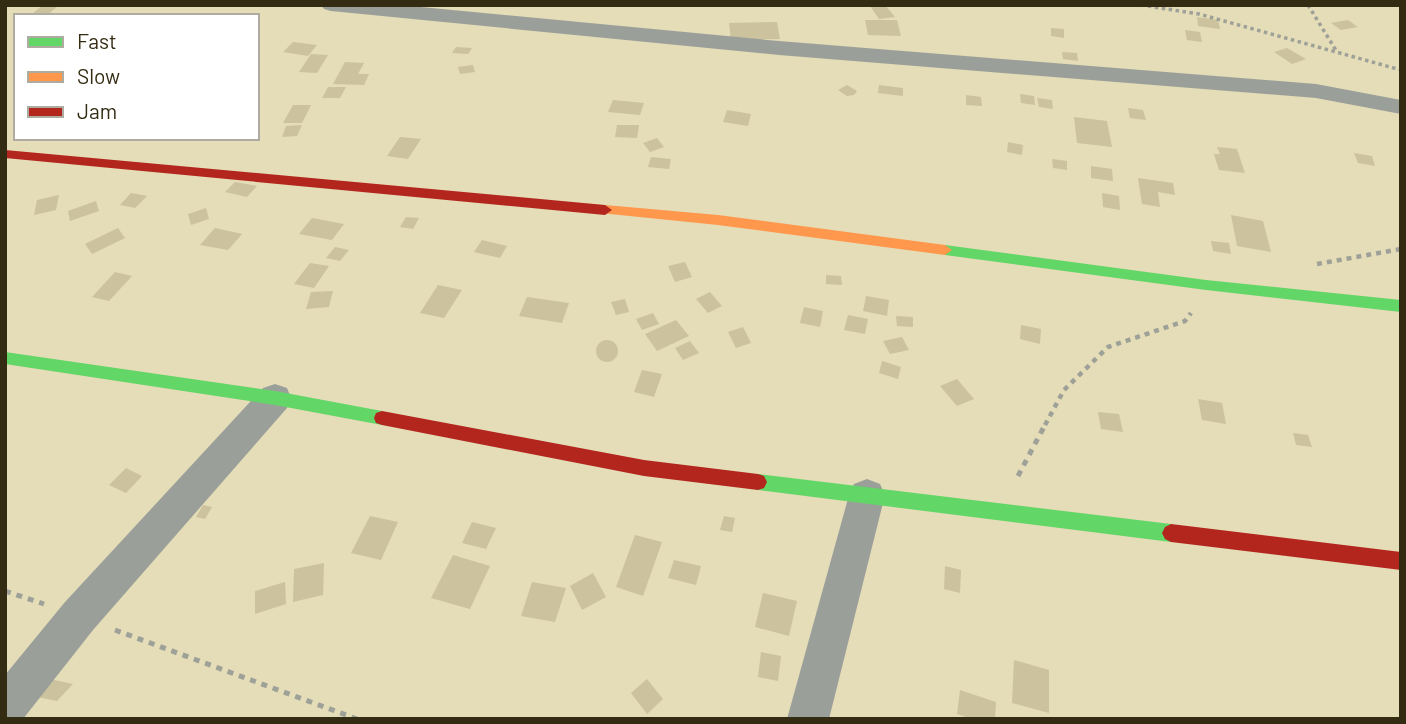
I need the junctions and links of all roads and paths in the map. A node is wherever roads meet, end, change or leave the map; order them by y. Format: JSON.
{"nodes":[{"id":1,"x":331,"y":5,"type":"edge"},
{"id":2,"x":1141,"y":5,"type":"edge"},
{"id":3,"x":1308,"y":5,"type":"edge"},
{"id":4,"x":1337,"y":52,"type":"junction"},
{"id":5,"x":1401,"y":70,"type":"edge"},
{"id":6,"x":1401,"y":107,"type":"edge"},
{"id":7,"x":5,"y":154,"type":"edge"},
{"id":8,"x":1401,"y":248,"type":"edge"},
{"id":9,"x":1310,"y":265,"type":"dead end"},
{"id":10,"x":1206,"y":285,"type":"junction"},
{"id":11,"x":1401,"y":306,"type":"edge"},
{"id":12,"x":5,"y":358,"type":"edge"},
{"id":13,"x":275,"y":398,"type":"junction"},
{"id":14,"x":867,"y":495,"type":"junction"},
{"id":15,"x":999,"y":510,"type":"junction"},
{"id":16,"x":1401,"y":561,"type":"edge"},
{"id":17,"x":5,"y":591,"type":"edge"},
{"id":18,"x":79,"y":617,"type":"junction"},
{"id":19,"x":5,"y":708,"type":"edge"},
{"id":20,"x":357,"y":719,"type":"edge"},
{"id":21,"x":808,"y":719,"type":"edge"}],
"edges":[{"from":1,"to":6,"type":"street"},
{"from":2,"to":4,"type":"path"},
{"from":3,"to":4,"type":"path"},
{"from":4,"to":5,"type":"path"},
{"from":7,"to":10,"type":"street"},
{"from":8,"to":9,"type":"path"},
{"from":10,"to":11,"type":"street"},
{"from":10,"to":15,"type":"path"},
{"from":12,"to":13,"type":"street"},
{"from":13,"to":14,"type":"street"},
{"from":13,"to":18,"type":"street"},
{"from":14,"to":15,"type":"street"},
{"from":14,"to":21,"type":"street"},
{"from":15,"to":16,"type":"street"},
{"from":17,"to":18,"type":"path"},
{"from":18,"to":19,"type":"street"},
{"from":18,"to":20,"type":"path"}]}
